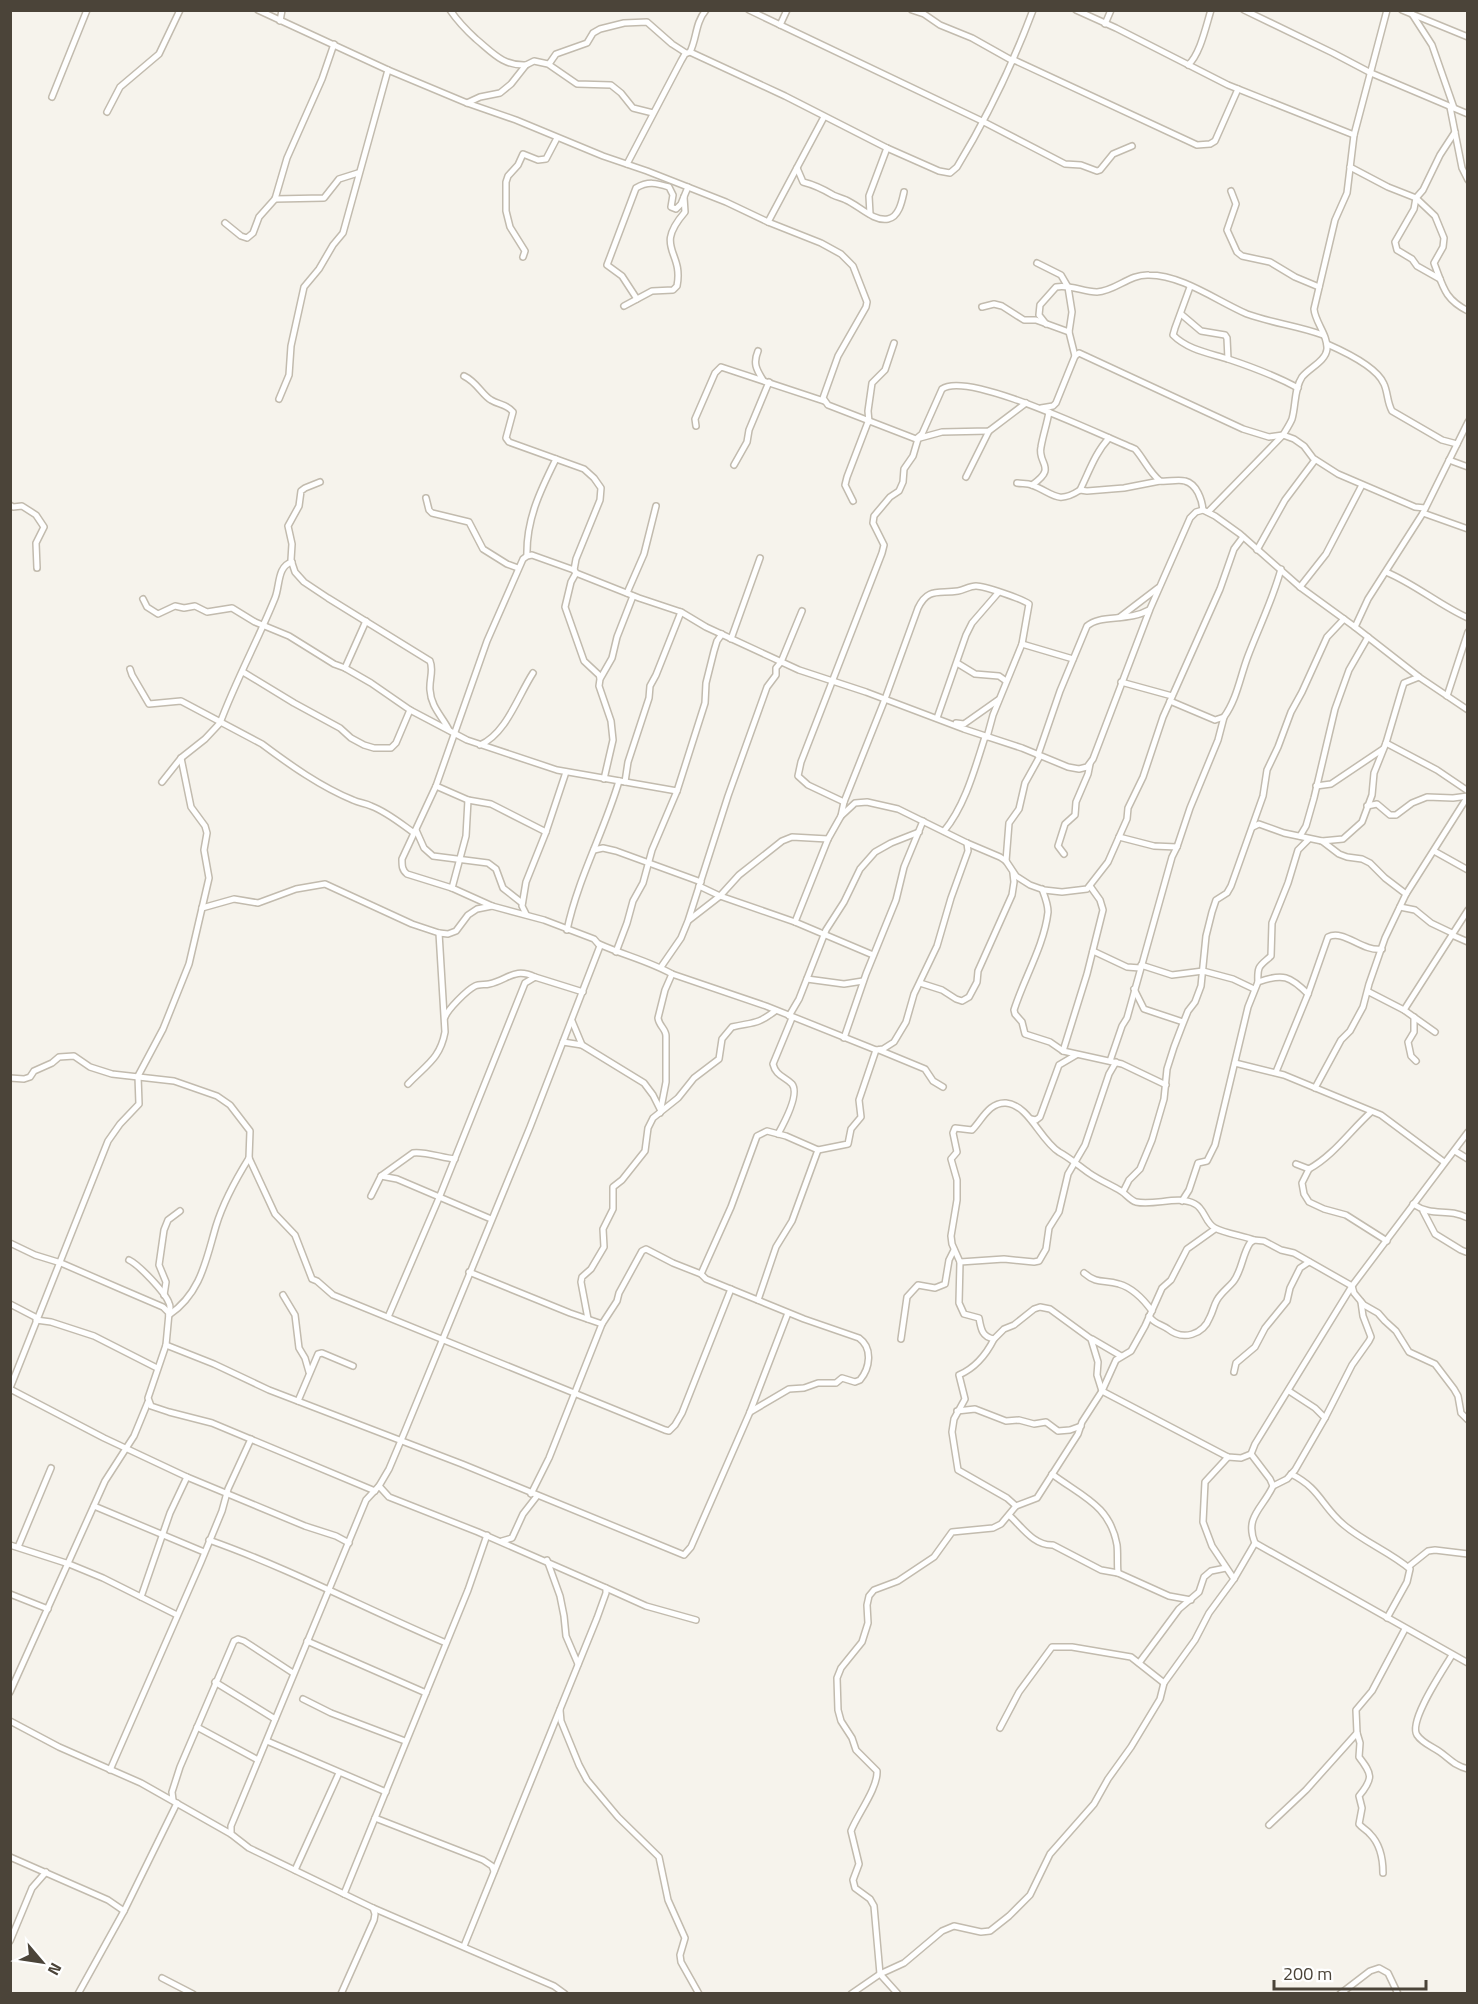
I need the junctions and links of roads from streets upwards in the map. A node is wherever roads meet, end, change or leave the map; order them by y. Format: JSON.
{"nodes":[{"id":1,"x":87,"y":10,"type":"edge"},
{"id":2,"x":180,"y":10,"type":"edge"},
{"id":3,"x":258,"y":10,"type":"edge"},
{"id":4,"x":282,"y":10,"type":"edge"},
{"id":5,"x":450,"y":10,"type":"edge"},
{"id":6,"x":706,"y":10,"type":"edge"},
{"id":7,"x":749,"y":10,"type":"edge"},
{"id":8,"x":787,"y":10,"type":"edge"},
{"id":9,"x":912,"y":10,"type":"edge"},
{"id":10,"x":1033,"y":10,"type":"edge"},
{"id":11,"x":1076,"y":10,"type":"edge"},
{"id":12,"x":1111,"y":10,"type":"edge"},
{"id":13,"x":1211,"y":10,"type":"edge"},
{"id":14,"x":1244,"y":10,"type":"edge"},
{"id":15,"x":1387,"y":10,"type":"edge"},
{"id":16,"x":1402,"y":10,"type":"edge"},
{"id":17,"x":1412,"y":14,"type":"junction"},
{"id":18,"x":280,"y":21,"type":"junction"},
{"id":19,"x":1105,"y":24,"type":"junction"},
{"id":20,"x":780,"y":25,"type":"junction"},
{"id":21,"x":1467,"y":38,"type":"edge"},
{"id":22,"x":334,"y":44,"type":"junction"},
{"id":23,"x":688,"y":52,"type":"junction"},
{"id":24,"x":1014,"y":60,"type":"junction"},
{"id":25,"x":549,"y":64,"type":"junction"},
{"id":26,"x":526,"y":65,"type":"junction"},
{"id":27,"x":1188,"y":65,"type":"junction"},
{"id":28,"x":388,"y":70,"type":"junction"},
{"id":29,"x":1371,"y":73,"type":"junction"},
{"id":30,"x":1238,"y":89,"type":"junction"},
{"id":31,"x":52,"y":97,"type":"dead end"},
{"id":32,"x":467,"y":103,"type":"junction"},
{"id":33,"x":1452,"y":107,"type":"junction"},
{"id":34,"x":107,"y":112,"type":"dead end"},
{"id":35,"x":653,"y":114,"type":"junction"},
{"id":36,"x":1467,"y":114,"type":"edge"},
{"id":37,"x":824,"y":117,"type":"junction"},
{"id":38,"x":984,"y":123,"type":"junction"},
{"id":39,"x":1455,"y":132,"type":"junction"},
{"id":40,"x":1354,"y":135,"type":"junction"},
{"id":41,"x":557,"y":138,"type":"junction"},
{"id":42,"x":1132,"y":146,"type":"dead end"},
{"id":43,"x":887,"y":148,"type":"junction"},
{"id":44,"x":627,"y":164,"type":"junction"},
{"id":45,"x":1350,"y":167,"type":"junction"},
{"id":46,"x":797,"y":168,"type":"junction"},
{"id":47,"x":358,"y":173,"type":"junction"},
{"id":48,"x":1467,"y":180,"type":"edge"},
{"id":49,"x":688,"y":187,"type":"junction"},
{"id":50,"x":1231,"y":191,"type":"dead end"},
{"id":51,"x":904,"y":192,"type":"dead end"},
{"id":52,"x":684,"y":196,"type":"junction"},
{"id":53,"x":1416,"y":198,"type":"junction"},
{"id":54,"x":275,"y":199,"type":"junction"},
{"id":55,"x":870,"y":214,"type":"junction"},
{"id":56,"x":768,"y":222,"type":"junction"},
{"id":57,"x":225,"y":224,"type":"dead end"},
{"id":58,"x":523,"y":257,"type":"dead end"},
{"id":59,"x":1037,"y":263,"type":"dead end"},
{"id":60,"x":1440,"y":279,"type":"junction"},
{"id":61,"x":1068,"y":287,"type":"junction"},
{"id":62,"x":1190,"y":287,"type":"junction"},
{"id":63,"x":1319,"y":287,"type":"junction"},
{"id":64,"x":637,"y":299,"type":"junction"},
{"id":65,"x":624,"y":306,"type":"dead end"},
{"id":66,"x":982,"y":307,"type":"dead end"},
{"id":67,"x":1467,"y":311,"type":"edge"},
{"id":68,"x":1181,"y":314,"type":"junction"},
{"id":69,"x":1046,"y":324,"type":"junction"},
{"id":70,"x":1069,"y":332,"type":"junction"},
{"id":71,"x":1323,"y":335,"type":"junction"},
{"id":72,"x":894,"y":343,"type":"dead end"},
{"id":73,"x":1326,"y":344,"type":"junction"},
{"id":74,"x":758,"y":351,"type":"dead end"},
{"id":75,"x":1075,"y":356,"type":"junction"},
{"id":76,"x":1228,"y":359,"type":"junction"},
{"id":77,"x":464,"y":376,"type":"dead end"},
{"id":78,"x":766,"y":381,"type":"junction"},
{"id":79,"x":1298,"y":388,"type":"junction"},
{"id":80,"x":279,"y":399,"type":"dead end"},
{"id":81,"x":824,"y":401,"type":"junction"},
{"id":82,"x":1026,"y":403,"type":"junction"},
{"id":83,"x":1038,"y":408,"type":"junction"},
{"id":84,"x":1049,"y":412,"type":"junction"},
{"id":85,"x":869,"y":422,"type":"junction"},
{"id":86,"x":1467,"y":422,"type":"edge"},
{"id":87,"x":696,"y":426,"type":"dead end"},
{"id":88,"x":989,"y":431,"type":"junction"},
{"id":89,"x":1283,"y":435,"type":"junction"},
{"id":90,"x":919,"y":438,"type":"junction"},
{"id":91,"x":1109,"y":438,"type":"junction"},
{"id":92,"x":1457,"y":444,"type":"junction"},
{"id":93,"x":556,"y":459,"type":"junction"},
{"id":94,"x":1315,"y":460,"type":"junction"},
{"id":95,"x":1449,"y":460,"type":"junction"},
{"id":96,"x":734,"y":465,"type":"dead end"},
{"id":97,"x":1467,"y":467,"type":"edge"},
{"id":98,"x":966,"y":477,"type":"dead end"},
{"id":99,"x":1160,"y":481,"type":"junction"},
{"id":100,"x":320,"y":482,"type":"dead end"},
{"id":101,"x":1017,"y":483,"type":"dead end"},
{"id":102,"x":1032,"y":485,"type":"junction"},
{"id":103,"x":1362,"y":485,"type":"junction"},
{"id":104,"x":1080,"y":490,"type":"junction"},
{"id":105,"x":426,"y":498,"type":"dead end"},
{"id":106,"x":853,"y":501,"type":"dead end"},
{"id":107,"x":10,"y":505,"type":"edge"},
{"id":108,"x":656,"y":506,"type":"dead end"},
{"id":109,"x":1424,"y":510,"type":"junction"},
{"id":110,"x":1206,"y":511,"type":"junction"},
{"id":111,"x":1467,"y":529,"type":"edge"},
{"id":112,"x":1243,"y":537,"type":"junction"},
{"id":113,"x":1257,"y":550,"type":"junction"},
{"id":114,"x":527,"y":556,"type":"junction"},
{"id":115,"x":760,"y":558,"type":"dead end"},
{"id":116,"x":291,"y":562,"type":"junction"},
{"id":117,"x":37,"y":568,"type":"dead end"},
{"id":118,"x":518,"y":568,"type":"junction"},
{"id":119,"x":1281,"y":569,"type":"junction"},
{"id":120,"x":575,"y":571,"type":"junction"},
{"id":121,"x":1386,"y":572,"type":"junction"},
{"id":122,"x":1160,"y":587,"type":"junction"},
{"id":123,"x":1300,"y":587,"type":"junction"},
{"id":124,"x":627,"y":593,"type":"junction"},
{"id":125,"x":998,"y":593,"type":"junction"},
{"id":126,"x":633,"y":596,"type":"junction"},
{"id":127,"x":143,"y":599,"type":"dead end"},
{"id":128,"x":1150,"y":609,"type":"junction"},
{"id":129,"x":681,"y":612,"type":"junction"},
{"id":130,"x":802,"y":612,"type":"dead end"},
{"id":131,"x":1467,"y":618,"type":"edge"},
{"id":132,"x":1118,"y":619,"type":"junction"},
{"id":133,"x":1344,"y":619,"type":"junction"},
{"id":134,"x":366,"y":621,"type":"junction"},
{"id":135,"x":262,"y":625,"type":"junction"},
{"id":136,"x":1355,"y":627,"type":"junction"},
{"id":137,"x":1467,"y":632,"type":"edge"},
{"id":138,"x":722,"y":634,"type":"junction"},
{"id":139,"x":1368,"y":637,"type":"junction"},
{"id":140,"x":731,"y":639,"type":"junction"},
{"id":141,"x":1022,"y":644,"type":"junction"},
{"id":142,"x":1073,"y":659,"type":"junction"},
{"id":143,"x":781,"y":662,"type":"junction"},
{"id":144,"x":957,"y":663,"type":"junction"},
{"id":145,"x":345,"y":668,"type":"junction"},
{"id":146,"x":130,"y":669,"type":"dead end"},
{"id":147,"x":243,"y":672,"type":"junction"},
{"id":148,"x":533,"y":673,"type":"dead end"},
{"id":149,"x":1419,"y":677,"type":"junction"},
{"id":150,"x":600,"y":679,"type":"junction"},
{"id":151,"x":831,"y":681,"type":"junction"},
{"id":152,"x":1006,"y":681,"type":"junction"},
{"id":153,"x":1121,"y":682,"type":"junction"},
{"id":154,"x":1447,"y":696,"type":"junction"},
{"id":155,"x":1171,"y":698,"type":"junction"},
{"id":156,"x":885,"y":699,"type":"junction"},
{"id":157,"x":999,"y":699,"type":"junction"},
{"id":158,"x":410,"y":710,"type":"junction"},
{"id":159,"x":1467,"y":710,"type":"edge"},
{"id":160,"x":937,"y":717,"type":"junction"},
{"id":161,"x":1224,"y":717,"type":"junction"},
{"id":162,"x":220,"y":723,"type":"junction"},
{"id":163,"x":453,"y":733,"type":"junction"},
{"id":164,"x":986,"y":737,"type":"junction"},
{"id":165,"x":1385,"y":745,"type":"junction"},
{"id":166,"x":480,"y":746,"type":"junction"},
{"id":167,"x":1039,"y":755,"type":"junction"},
{"id":168,"x":181,"y":758,"type":"junction"},
{"id":169,"x":1090,"y":764,"type":"junction"},
{"id":170,"x":566,"y":772,"type":"junction"},
{"id":171,"x":604,"y":779,"type":"junction"},
{"id":172,"x":162,"y":782,"type":"dead end"},
{"id":173,"x":622,"y":782,"type":"junction"},
{"id":174,"x":436,"y":786,"type":"junction"},
{"id":175,"x":1316,"y":786,"type":"junction"},
{"id":176,"x":677,"y":791,"type":"junction"},
{"id":177,"x":1467,"y":794,"type":"edge"},
{"id":178,"x":468,"y":800,"type":"junction"},
{"id":179,"x":844,"y":802,"type":"junction"},
{"id":180,"x":1367,"y":807,"type":"junction"},
{"id":181,"x":841,"y":816,"type":"junction"},
{"id":182,"x":923,"y":821,"type":"junction"},
{"id":183,"x":1253,"y":827,"type":"junction"},
{"id":184,"x":944,"y":831,"type":"junction"},
{"id":185,"x":415,"y":832,"type":"junction"},
{"id":186,"x":546,"y":832,"type":"junction"},
{"id":187,"x":919,"y":832,"type":"junction"},
{"id":188,"x":1300,"y":836,"type":"junction"},
{"id":189,"x":1119,"y":837,"type":"junction"},
{"id":190,"x":1309,"y":838,"type":"junction"},
{"id":191,"x":828,"y":839,"type":"junction"},
{"id":192,"x":1322,"y":841,"type":"junction"},
{"id":193,"x":967,"y":843,"type":"junction"},
{"id":194,"x":1177,"y":847,"type":"junction"},
{"id":195,"x":594,"y":850,"type":"junction"},
{"id":196,"x":1434,"y":851,"type":"junction"},
{"id":197,"x":1064,"y":854,"type":"dead end"},
{"id":198,"x":461,"y":860,"type":"junction"},
{"id":199,"x":1006,"y":861,"type":"junction"},
{"id":200,"x":649,"y":864,"type":"junction"},
{"id":201,"x":1467,"y":870,"type":"edge"},
{"id":202,"x":1013,"y":873,"type":"junction"},
{"id":203,"x":700,"y":884,"type":"junction"},
{"id":204,"x":1090,"y":886,"type":"junction"},
{"id":205,"x":452,"y":888,"type":"junction"},
{"id":206,"x":1042,"y":890,"type":"junction"},
{"id":207,"x":1406,"y":894,"type":"junction"},
{"id":208,"x":720,"y":896,"type":"junction"},
{"id":209,"x":522,"y":903,"type":"junction"},
{"id":210,"x":492,"y":906,"type":"junction"},
{"id":211,"x":1400,"y":907,"type":"junction"},
{"id":212,"x":202,"y":908,"type":"junction"},
{"id":213,"x":1467,"y":910,"type":"edge"},
{"id":214,"x":527,"y":915,"type":"junction"},
{"id":215,"x":688,"y":921,"type":"junction"},
{"id":216,"x":795,"y":921,"type":"junction"},
{"id":217,"x":567,"y":930,"type":"junction"},
{"id":218,"x":440,"y":933,"type":"junction"},
{"id":219,"x":824,"y":934,"type":"junction"},
{"id":220,"x":1452,"y":934,"type":"junction"},
{"id":221,"x":1467,"y":942,"type":"edge"},
{"id":222,"x":599,"y":944,"type":"junction"},
{"id":223,"x":1382,"y":949,"type":"junction"},
{"id":224,"x":1093,"y":951,"type":"junction"},
{"id":225,"x":616,"y":952,"type":"junction"},
{"id":226,"x":873,"y":955,"type":"junction"},
{"id":227,"x":661,"y":967,"type":"junction"},
{"id":228,"x":1140,"y":967,"type":"junction"},
{"id":229,"x":1203,"y":971,"type":"junction"},
{"id":230,"x":672,"y":974,"type":"junction"},
{"id":231,"x":535,"y":977,"type":"junction"},
{"id":232,"x":807,"y":979,"type":"junction"},
{"id":233,"x":863,"y":981,"type":"junction"},
{"id":234,"x":1258,"y":982,"type":"junction"},
{"id":235,"x":920,"y":983,"type":"junction"},
{"id":236,"x":1134,"y":989,"type":"junction"},
{"id":237,"x":1254,"y":989,"type":"junction"},
{"id":238,"x":584,"y":992,"type":"junction"},
{"id":239,"x":1369,"y":992,"type":"junction"},
{"id":240,"x":1308,"y":994,"type":"junction"},
{"id":241,"x":1404,"y":1010,"type":"junction"},
{"id":242,"x":775,"y":1011,"type":"junction"},
{"id":243,"x":791,"y":1017,"type":"junction"},
{"id":244,"x":1414,"y":1017,"type":"junction"},
{"id":245,"x":445,"y":1018,"type":"junction"},
{"id":246,"x":572,"y":1021,"type":"junction"},
{"id":247,"x":1183,"y":1022,"type":"junction"},
{"id":248,"x":1435,"y":1032,"type":"dead end"},
{"id":249,"x":844,"y":1038,"type":"junction"},
{"id":250,"x":563,"y":1041,"type":"junction"},
{"id":251,"x":582,"y":1045,"type":"junction"},
{"id":252,"x":878,"y":1050,"type":"junction"},
{"id":253,"x":1063,"y":1050,"type":"junction"},
{"id":254,"x":1078,"y":1055,"type":"junction"},
{"id":255,"x":1416,"y":1061,"type":"dead end"},
{"id":256,"x":1113,"y":1062,"type":"junction"},
{"id":257,"x":1235,"y":1063,"type":"junction"},
{"id":258,"x":1276,"y":1072,"type":"junction"},
{"id":259,"x":138,"y":1076,"type":"junction"},
{"id":260,"x":10,"y":1078,"type":"edge"},
{"id":261,"x":408,"y":1084,"type":"dead end"},
{"id":262,"x":1166,"y":1085,"type":"junction"},
{"id":263,"x":943,"y":1087,"type":"dead end"},
{"id":264,"x":1315,"y":1088,"type":"junction"},
{"id":265,"x":660,"y":1111,"type":"junction"},
{"id":266,"x":1371,"y":1112,"type":"junction"},
{"id":267,"x":1031,"y":1119,"type":"junction"},
{"id":268,"x":1467,"y":1132,"type":"edge"},
{"id":269,"x":778,"y":1134,"type":"junction"},
{"id":270,"x":818,"y":1150,"type":"junction"},
{"id":271,"x":1455,"y":1151,"type":"junction"},
{"id":272,"x":249,"y":1158,"type":"junction"},
{"id":273,"x":455,"y":1158,"type":"junction"},
{"id":274,"x":1467,"y":1159,"type":"edge"},
{"id":275,"x":1075,"y":1161,"type":"junction"},
{"id":276,"x":1444,"y":1162,"type":"junction"},
{"id":277,"x":1296,"y":1164,"type":"dead end"},
{"id":278,"x":1310,"y":1169,"type":"junction"},
{"id":279,"x":381,"y":1176,"type":"junction"},
{"id":280,"x":1123,"y":1192,"type":"junction"},
{"id":281,"x":371,"y":1196,"type":"dead end"},
{"id":282,"x":439,"y":1198,"type":"junction"},
{"id":283,"x":1182,"y":1201,"type":"junction"},
{"id":284,"x":1413,"y":1204,"type":"junction"},
{"id":285,"x":180,"y":1211,"type":"dead end"},
{"id":286,"x":1423,"y":1211,"type":"junction"},
{"id":287,"x":1467,"y":1218,"type":"edge"},
{"id":288,"x":491,"y":1219,"type":"junction"},
{"id":289,"x":1215,"y":1229,"type":"junction"},
{"id":290,"x":1254,"y":1240,"type":"junction"},
{"id":291,"x":1387,"y":1241,"type":"junction"},
{"id":292,"x":10,"y":1243,"type":"edge"},
{"id":293,"x":954,"y":1250,"type":"junction"},
{"id":294,"x":1467,"y":1251,"type":"edge"},
{"id":295,"x":129,"y":1260,"type":"dead end"},
{"id":296,"x":960,"y":1262,"type":"junction"},
{"id":297,"x":1309,"y":1262,"type":"junction"},
{"id":298,"x":60,"y":1263,"type":"junction"},
{"id":299,"x":469,"y":1272,"type":"junction"},
{"id":300,"x":1084,"y":1273,"type":"dead end"},
{"id":301,"x":701,"y":1274,"type":"junction"},
{"id":302,"x":1352,"y":1286,"type":"junction"},
{"id":303,"x":731,"y":1289,"type":"junction"},
{"id":304,"x":164,"y":1295,"type":"junction"},
{"id":305,"x":283,"y":1295,"type":"dead end"},
{"id":306,"x":758,"y":1300,"type":"junction"},
{"id":307,"x":1362,"y":1302,"type":"junction"},
{"id":308,"x":10,"y":1304,"type":"edge"},
{"id":309,"x":788,"y":1313,"type":"junction"},
{"id":310,"x":169,"y":1314,"type":"junction"},
{"id":311,"x":1150,"y":1314,"type":"junction"},
{"id":312,"x":388,"y":1317,"type":"junction"},
{"id":313,"x":36,"y":1319,"type":"junction"},
{"id":314,"x":588,"y":1319,"type":"junction"},
{"id":315,"x":602,"y":1324,"type":"junction"},
{"id":316,"x":443,"y":1339,"type":"junction"},
{"id":317,"x":900,"y":1339,"type":"dead end"},
{"id":318,"x":994,"y":1339,"type":"junction"},
{"id":319,"x":1091,"y":1339,"type":"junction"},
{"id":320,"x":166,"y":1345,"type":"junction"},
{"id":321,"x":1121,"y":1356,"type":"junction"},
{"id":322,"x":353,"y":1366,"type":"dead end"},
{"id":323,"x":158,"y":1368,"type":"junction"},
{"id":324,"x":1234,"y":1372,"type":"dead end"},
{"id":325,"x":309,"y":1373,"type":"junction"},
{"id":326,"x":10,"y":1388,"type":"edge"},
{"id":327,"x":1289,"y":1390,"type":"junction"},
{"id":328,"x":1102,"y":1391,"type":"junction"},
{"id":329,"x":575,"y":1395,"type":"junction"},
{"id":330,"x":298,"y":1401,"type":"junction"},
{"id":331,"x":148,"y":1402,"type":"junction"},
{"id":332,"x":957,"y":1411,"type":"junction"},
{"id":333,"x":750,"y":1412,"type":"junction"},
{"id":334,"x":1325,"y":1418,"type":"junction"},
{"id":335,"x":1467,"y":1420,"type":"edge"},
{"id":336,"x":1081,"y":1426,"type":"junction"},
{"id":337,"x":251,"y":1439,"type":"junction"},
{"id":338,"x":400,"y":1441,"type":"junction"},
{"id":339,"x":127,"y":1448,"type":"junction"},
{"id":340,"x":1251,"y":1454,"type":"junction"},
{"id":341,"x":1228,"y":1457,"type":"junction"},
{"id":342,"x":51,"y":1468,"type":"dead end"},
{"id":343,"x":1052,"y":1474,"type":"junction"},
{"id":344,"x":1291,"y":1474,"type":"junction"},
{"id":345,"x":187,"y":1477,"type":"junction"},
{"id":346,"x":1273,"y":1486,"type":"junction"},
{"id":347,"x":377,"y":1489,"type":"junction"},
{"id":348,"x":227,"y":1494,"type":"junction"},
{"id":349,"x":534,"y":1495,"type":"junction"},
{"id":350,"x":94,"y":1506,"type":"junction"},
{"id":351,"x":1016,"y":1506,"type":"junction"},
{"id":352,"x":1010,"y":1516,"type":"junction"},
{"id":353,"x":163,"y":1534,"type":"junction"},
{"id":354,"x":487,"y":1535,"type":"junction"},
{"id":355,"x":209,"y":1540,"type":"junction"},
{"id":356,"x":500,"y":1541,"type":"junction"},
{"id":357,"x":349,"y":1543,"type":"junction"},
{"id":358,"x":1255,"y":1543,"type":"junction"},
{"id":359,"x":10,"y":1545,"type":"edge"},
{"id":360,"x":18,"y":1547,"type":"junction"},
{"id":361,"x":204,"y":1552,"type":"junction"},
{"id":362,"x":1467,"y":1554,"type":"edge"},
{"id":363,"x":547,"y":1560,"type":"junction"},
{"id":364,"x":69,"y":1564,"type":"junction"},
{"id":365,"x":1408,"y":1567,"type":"junction"},
{"id":366,"x":1226,"y":1568,"type":"junction"},
{"id":367,"x":1118,"y":1573,"type":"junction"},
{"id":368,"x":1234,"y":1580,"type":"junction"},
{"id":369,"x":606,"y":1588,"type":"junction"},
{"id":370,"x":328,"y":1589,"type":"junction"},
{"id":371,"x":10,"y":1594,"type":"edge"},
{"id":372,"x":141,"y":1597,"type":"junction"},
{"id":373,"x":1191,"y":1600,"type":"junction"},
{"id":374,"x":48,"y":1609,"type":"junction"},
{"id":375,"x":177,"y":1615,"type":"junction"},
{"id":376,"x":1387,"y":1618,"type":"junction"},
{"id":377,"x":696,"y":1620,"type":"dead end"},
{"id":378,"x":1405,"y":1629,"type":"junction"},
{"id":379,"x":307,"y":1641,"type":"junction"},
{"id":380,"x":446,"y":1643,"type":"junction"},
{"id":381,"x":1452,"y":1655,"type":"junction"},
{"id":382,"x":1140,"y":1663,"type":"junction"},
{"id":383,"x":1467,"y":1663,"type":"edge"},
{"id":384,"x":578,"y":1664,"type":"junction"},
{"id":385,"x":294,"y":1673,"type":"junction"},
{"id":386,"x":215,"y":1682,"type":"junction"},
{"id":387,"x":1164,"y":1683,"type":"junction"},
{"id":388,"x":10,"y":1692,"type":"edge"},
{"id":389,"x":426,"y":1693,"type":"junction"},
{"id":390,"x":303,"y":1699,"type":"dead end"},
{"id":391,"x":560,"y":1708,"type":"junction"},
{"id":392,"x":276,"y":1719,"type":"junction"},
{"id":393,"x":10,"y":1721,"type":"edge"},
{"id":394,"x":197,"y":1727,"type":"junction"},
{"id":395,"x":1000,"y":1728,"type":"dead end"},
{"id":396,"x":1357,"y":1733,"type":"junction"},
{"id":397,"x":267,"y":1741,"type":"junction"},
{"id":398,"x":405,"y":1741,"type":"junction"},
{"id":399,"x":258,"y":1760,"type":"junction"},
{"id":400,"x":1467,"y":1768,"type":"edge"},
{"id":401,"x":110,"y":1770,"type":"junction"},
{"id":402,"x":339,"y":1773,"type":"junction"},
{"id":403,"x":386,"y":1792,"type":"junction"},
{"id":404,"x":175,"y":1802,"type":"junction"},
{"id":405,"x":375,"y":1818,"type":"junction"},
{"id":406,"x":1269,"y":1825,"type":"dead end"},
{"id":407,"x":231,"y":1834,"type":"junction"},
{"id":408,"x":10,"y":1857,"type":"edge"},
{"id":409,"x":295,"y":1870,"type":"junction"},
{"id":410,"x":494,"y":1871,"type":"junction"},
{"id":411,"x":46,"y":1872,"type":"junction"},
{"id":412,"x":1383,"y":1873,"type":"dead end"},
{"id":413,"x":344,"y":1894,"type":"junction"},
{"id":414,"x":373,"y":1908,"type":"junction"},
{"id":415,"x":124,"y":1911,"type":"junction"},
{"id":416,"x":10,"y":1941,"type":"edge"},
{"id":417,"x":464,"y":1946,"type":"junction"},
{"id":418,"x":879,"y":1974,"type":"junction"},
{"id":419,"x":162,"y":1978,"type":"dead end"},
{"id":420,"x":78,"y":1994,"type":"edge"},
{"id":421,"x":193,"y":1994,"type":"edge"},
{"id":422,"x":341,"y":1994,"type":"edge"},
{"id":423,"x":566,"y":1994,"type":"edge"},
{"id":424,"x":699,"y":1994,"type":"edge"},
{"id":425,"x":851,"y":1994,"type":"edge"},
{"id":426,"x":898,"y":1994,"type":"edge"},
{"id":427,"x":1340,"y":1994,"type":"edge"},
{"id":428,"x":1398,"y":1994,"type":"edge"}],
"edges":[{"from":1,"to":31,"type":"street"},
{"from":2,"to":34,"type":"street"},
{"from":3,"to":18,"type":"street"},
{"from":4,"to":18,"type":"street"},
{"from":5,"to":26,"type":"street"},
{"from":6,"to":23,"type":"street"},
{"from":7,"to":20,"type":"street"},
{"from":8,"to":20,"type":"street"},
{"from":9,"to":24,"type":"street"},
{"from":10,"to":24,"type":"street"},
{"from":11,"to":19,"type":"street"},
{"from":12,"to":19,"type":"street"},
{"from":13,"to":27,"type":"street"},
{"from":14,"to":29,"type":"street"},
{"from":15,"to":29,"type":"street"},
{"from":16,"to":17,"type":"street"},
{"from":17,"to":21,"type":"street"},
{"from":17,"to":33,"type":"street"},
{"from":18,"to":22,"type":"street"},
{"from":19,"to":27,"type":"street"},
{"from":20,"to":38,"type":"street"},
{"from":22,"to":28,"type":"street"},
{"from":22,"to":54,"type":"street"},
{"from":23,"to":25,"type":"street"},
{"from":23,"to":35,"type":"street"},
{"from":23,"to":37,"type":"street"},
{"from":24,"to":30,"type":"street"},
{"from":24,"to":38,"type":"street"},
{"from":25,"to":26,"type":"street"},
{"from":25,"to":35,"type":"street"},
{"from":26,"to":32,"type":"street"},
{"from":27,"to":30,"type":"street"},
{"from":28,"to":32,"type":"street"},
{"from":28,"to":47,"type":"street"},
{"from":29,"to":33,"type":"street"},
{"from":29,"to":40,"type":"street"},
{"from":30,"to":40,"type":"street"},
{"from":32,"to":41,"type":"street"},
{"from":33,"to":36,"type":"street"},
{"from":33,"to":39,"type":"street"},
{"from":35,"to":44,"type":"street"},
{"from":37,"to":43,"type":"street"},
{"from":37,"to":46,"type":"street"},
{"from":38,"to":42,"type":"street"},
{"from":38,"to":43,"type":"street"},
{"from":39,"to":48,"type":"street"},
{"from":39,"to":53,"type":"street"},
{"from":40,"to":45,"type":"street"},
{"from":41,"to":44,"type":"street"},
{"from":41,"to":58,"type":"street"},
{"from":43,"to":55,"type":"street"},
{"from":44,"to":49,"type":"street"},
{"from":45,"to":53,"type":"street"},
{"from":45,"to":63,"type":"street"},
{"from":46,"to":55,"type":"street"},
{"from":46,"to":56,"type":"street"},
{"from":47,"to":54,"type":"street"},
{"from":47,"to":80,"type":"street"},
{"from":49,"to":52,"type":"street"},
{"from":49,"to":56,"type":"street"},
{"from":50,"to":63,"type":"street"},
{"from":51,"to":55,"type":"street"},
{"from":52,"to":64,"type":"street"},
{"from":52,"to":64,"type":"street"},
{"from":53,"to":60,"type":"street"},
{"from":53,"to":60,"type":"street"},
{"from":54,"to":57,"type":"street"},
{"from":56,"to":81,"type":"street"},
{"from":59,"to":61,"type":"street"},
{"from":60,"to":67,"type":"street"},
{"from":61,"to":62,"type":"street"},
{"from":61,"to":69,"type":"street"},
{"from":61,"to":70,"type":"street"},
{"from":62,"to":68,"type":"street"},
{"from":62,"to":71,"type":"street"},
{"from":63,"to":71,"type":"street"},
{"from":64,"to":65,"type":"street"},
{"from":66,"to":69,"type":"street"},
{"from":68,"to":76,"type":"street"},
{"from":68,"to":76,"type":"street"},
{"from":69,"to":70,"type":"street"},
{"from":70,"to":75,"type":"street"},
{"from":71,"to":73,"type":"street"},
{"from":72,"to":85,"type":"street"},
{"from":73,"to":79,"type":"street"},
{"from":73,"to":92,"type":"street"},
{"from":74,"to":78,"type":"street"},
{"from":75,"to":83,"type":"street"},
{"from":75,"to":89,"type":"street"},
{"from":76,"to":79,"type":"street"},
{"from":77,"to":93,"type":"street"},
{"from":78,"to":81,"type":"street"},
{"from":78,"to":87,"type":"street"},
{"from":78,"to":96,"type":"street"},
{"from":79,"to":89,"type":"street"},
{"from":81,"to":85,"type":"street"},
{"from":82,"to":83,"type":"street"},
{"from":82,"to":88,"type":"street"},
{"from":82,"to":90,"type":"street"},
{"from":83,"to":84,"type":"street"},
{"from":84,"to":91,"type":"street"},
{"from":84,"to":102,"type":"street"},
{"from":85,"to":90,"type":"street"},
{"from":85,"to":106,"type":"street"},
{"from":86,"to":92,"type":"street"},
{"from":88,"to":90,"type":"street"},
{"from":88,"to":98,"type":"street"},
{"from":89,"to":94,"type":"street"},
{"from":89,"to":110,"type":"street"},
{"from":90,"to":151,"type":"street"},
{"from":91,"to":99,"type":"street"},
{"from":91,"to":104,"type":"street"},
{"from":92,"to":95,"type":"street"},
{"from":93,"to":114,"type":"street"},
{"from":93,"to":120,"type":"street"},
{"from":94,"to":103,"type":"street"},
{"from":94,"to":113,"type":"street"},
{"from":95,"to":97,"type":"street"},
{"from":95,"to":109,"type":"street"},
{"from":99,"to":104,"type":"street"},
{"from":99,"to":110,"type":"street"},
{"from":100,"to":116,"type":"street"},
{"from":101,"to":102,"type":"street"},
{"from":102,"to":104,"type":"street"},
{"from":103,"to":109,"type":"street"},
{"from":103,"to":123,"type":"street"},
{"from":105,"to":118,"type":"street"},
{"from":107,"to":117,"type":"street"},
{"from":108,"to":124,"type":"street"},
{"from":109,"to":111,"type":"street"},
{"from":109,"to":121,"type":"street"},
{"from":110,"to":112,"type":"street"},
{"from":110,"to":122,"type":"street"},
{"from":112,"to":113,"type":"street"},
{"from":112,"to":155,"type":"street"},
{"from":113,"to":119,"type":"street"},
{"from":114,"to":118,"type":"street"},
{"from":114,"to":120,"type":"street"},
{"from":115,"to":140,"type":"street"},
{"from":116,"to":134,"type":"street"},
{"from":116,"to":135,"type":"street"},
{"from":118,"to":163,"type":"street"},
{"from":119,"to":123,"type":"street"},
{"from":119,"to":161,"type":"street"},
{"from":120,"to":124,"type":"street"},
{"from":120,"to":150,"type":"street"},
{"from":121,"to":131,"type":"street"},
{"from":121,"to":136,"type":"street"},
{"from":122,"to":128,"type":"street"},
{"from":122,"to":132,"type":"street"},
{"from":123,"to":133,"type":"street"},
{"from":124,"to":126,"type":"street"},
{"from":125,"to":141,"type":"street"},
{"from":125,"to":144,"type":"street"},
{"from":125,"to":156,"type":"street"},
{"from":126,"to":129,"type":"street"},
{"from":126,"to":150,"type":"street"},
{"from":127,"to":135,"type":"street"},
{"from":128,"to":132,"type":"street"},
{"from":128,"to":153,"type":"street"},
{"from":129,"to":138,"type":"street"},
{"from":129,"to":173,"type":"street"},
{"from":130,"to":143,"type":"street"},
{"from":132,"to":142,"type":"street"},
{"from":133,"to":136,"type":"street"},
{"from":133,"to":183,"type":"street"},
{"from":134,"to":145,"type":"street"},
{"from":134,"to":163,"type":"street"},
{"from":135,"to":145,"type":"street"},
{"from":135,"to":147,"type":"street"},
{"from":136,"to":139,"type":"street"},
{"from":137,"to":154,"type":"street"},
{"from":138,"to":140,"type":"street"},
{"from":138,"to":176,"type":"street"},
{"from":139,"to":149,"type":"street"},
{"from":139,"to":175,"type":"street"},
{"from":140,"to":143,"type":"street"},
{"from":141,"to":142,"type":"street"},
{"from":141,"to":152,"type":"street"},
{"from":142,"to":167,"type":"street"},
{"from":143,"to":151,"type":"street"},
{"from":143,"to":203,"type":"street"},
{"from":144,"to":152,"type":"street"},
{"from":144,"to":160,"type":"street"},
{"from":145,"to":158,"type":"street"},
{"from":146,"to":162,"type":"street"},
{"from":147,"to":158,"type":"street"},
{"from":147,"to":162,"type":"street"},
{"from":148,"to":166,"type":"street"},
{"from":149,"to":154,"type":"street"},
{"from":149,"to":165,"type":"street"},
{"from":150,"to":171,"type":"street"},
{"from":151,"to":156,"type":"street"},
{"from":151,"to":179,"type":"street"},
{"from":152,"to":157,"type":"street"},
{"from":153,"to":155,"type":"street"},
{"from":153,"to":169,"type":"street"},
{"from":154,"to":159,"type":"street"},
{"from":155,"to":161,"type":"street"},
{"from":155,"to":189,"type":"street"},
{"from":156,"to":160,"type":"street"},
{"from":156,"to":179,"type":"street"},
{"from":157,"to":160,"type":"street"},
{"from":157,"to":164,"type":"street"},
{"from":158,"to":163,"type":"street"},
{"from":160,"to":164,"type":"street"},
{"from":161,"to":194,"type":"street"},
{"from":162,"to":168,"type":"street"},
{"from":162,"to":185,"type":"street"},
{"from":163,"to":166,"type":"street"},
{"from":163,"to":174,"type":"street"},
{"from":164,"to":167,"type":"street"},
{"from":164,"to":184,"type":"street"},
{"from":165,"to":175,"type":"street"},
{"from":165,"to":177,"type":"street"},
{"from":165,"to":180,"type":"street"},
{"from":166,"to":170,"type":"street"},
{"from":167,"to":169,"type":"street"},
{"from":167,"to":199,"type":"street"},
{"from":168,"to":172,"type":"street"},
{"from":168,"to":212,"type":"street"},
{"from":169,"to":197,"type":"street"},
{"from":170,"to":171,"type":"street"},
{"from":170,"to":186,"type":"street"},
{"from":171,"to":173,"type":"street"},
{"from":173,"to":176,"type":"street"},
{"from":173,"to":195,"type":"street"},
{"from":174,"to":178,"type":"street"},
{"from":174,"to":185,"type":"street"},
{"from":175,"to":188,"type":"street"},
{"from":176,"to":200,"type":"street"},
{"from":177,"to":180,"type":"street"},
{"from":177,"to":196,"type":"street"},
{"from":178,"to":186,"type":"street"},
{"from":178,"to":198,"type":"street"},
{"from":179,"to":181,"type":"street"},
{"from":180,"to":192,"type":"street"},
{"from":181,"to":182,"type":"street"},
{"from":181,"to":191,"type":"street"},
{"from":182,"to":184,"type":"street"},
{"from":182,"to":187,"type":"street"},
{"from":183,"to":188,"type":"street"},
{"from":183,"to":229,"type":"street"},
{"from":184,"to":193,"type":"street"},
{"from":185,"to":198,"type":"street"},
{"from":185,"to":205,"type":"street"},
{"from":186,"to":209,"type":"street"},
{"from":187,"to":219,"type":"street"},
{"from":187,"to":226,"type":"street"},
{"from":188,"to":190,"type":"street"},
{"from":189,"to":194,"type":"street"},
{"from":189,"to":204,"type":"street"},
{"from":190,"to":192,"type":"street"},
{"from":190,"to":234,"type":"street"},
{"from":191,"to":208,"type":"street"},
{"from":191,"to":216,"type":"street"},
{"from":192,"to":207,"type":"street"},
{"from":193,"to":199,"type":"street"},
{"from":193,"to":235,"type":"street"},
{"from":194,"to":228,"type":"street"},
{"from":195,"to":200,"type":"street"},
{"from":195,"to":217,"type":"street"},
{"from":196,"to":201,"type":"street"},
{"from":196,"to":207,"type":"street"},
{"from":198,"to":205,"type":"street"},
{"from":198,"to":209,"type":"street"},
{"from":199,"to":202,"type":"street"},
{"from":200,"to":203,"type":"street"},
{"from":200,"to":225,"type":"street"},
{"from":202,"to":206,"type":"street"},
{"from":202,"to":235,"type":"street"},
{"from":203,"to":208,"type":"street"},
{"from":203,"to":215,"type":"street"},
{"from":204,"to":206,"type":"street"},
{"from":204,"to":224,"type":"street"},
{"from":205,"to":210,"type":"street"},
{"from":206,"to":253,"type":"street"},
{"from":207,"to":211,"type":"street"},
{"from":208,"to":215,"type":"street"},
{"from":208,"to":216,"type":"street"},
{"from":209,"to":214,"type":"street"},
{"from":210,"to":214,"type":"street"},
{"from":210,"to":218,"type":"street"},
{"from":211,"to":220,"type":"street"},
{"from":211,"to":223,"type":"street"},
{"from":212,"to":218,"type":"street"},
{"from":212,"to":259,"type":"street"},
{"from":213,"to":220,"type":"street"},
{"from":214,"to":217,"type":"street"},
{"from":215,"to":227,"type":"street"},
{"from":216,"to":219,"type":"street"},
{"from":217,"to":222,"type":"street"},
{"from":218,"to":245,"type":"street"},
{"from":219,"to":226,"type":"street"},
{"from":219,"to":232,"type":"street"},
{"from":220,"to":221,"type":"street"},
{"from":220,"to":241,"type":"street"},
{"from":222,"to":225,"type":"street"},
{"from":222,"to":238,"type":"street"},
{"from":223,"to":239,"type":"street"},
{"from":223,"to":240,"type":"street"},
{"from":224,"to":228,"type":"street"},
{"from":224,"to":253,"type":"street"},
{"from":225,"to":227,"type":"street"},
{"from":226,"to":233,"type":"street"},
{"from":227,"to":230,"type":"street"},
{"from":228,"to":229,"type":"street"},
{"from":228,"to":236,"type":"street"},
{"from":229,"to":237,"type":"street"},
{"from":229,"to":247,"type":"street"},
{"from":230,"to":242,"type":"street"},
{"from":230,"to":265,"type":"street"},
{"from":231,"to":238,"type":"street"},
{"from":231,"to":245,"type":"street"},
{"from":231,"to":273,"type":"street"},
{"from":232,"to":233,"type":"street"},
{"from":232,"to":243,"type":"street"},
{"from":233,"to":249,"type":"street"},
{"from":234,"to":237,"type":"street"},
{"from":234,"to":240,"type":"street"},
{"from":235,"to":252,"type":"street"},
{"from":236,"to":247,"type":"street"},
{"from":236,"to":256,"type":"street"},
{"from":237,"to":257,"type":"street"},
{"from":238,"to":246,"type":"street"},
{"from":239,"to":241,"type":"street"},
{"from":239,"to":264,"type":"street"},
{"from":240,"to":258,"type":"street"},
{"from":241,"to":244,"type":"street"},
{"from":242,"to":243,"type":"street"},
{"from":242,"to":265,"type":"street"},
{"from":243,"to":249,"type":"street"},
{"from":243,"to":269,"type":"street"},
{"from":244,"to":248,"type":"street"},
{"from":244,"to":255,"type":"street"},
{"from":245,"to":261,"type":"street"},
{"from":246,"to":250,"type":"street"},
{"from":246,"to":251,"type":"street"},
{"from":247,"to":262,"type":"street"},
{"from":249,"to":252,"type":"street"},
{"from":250,"to":251,"type":"street"},
{"from":250,"to":288,"type":"street"},
{"from":251,"to":265,"type":"street"},
{"from":252,"to":263,"type":"street"},
{"from":252,"to":270,"type":"street"},
{"from":253,"to":254,"type":"street"},
{"from":254,"to":256,"type":"street"},
{"from":254,"to":267,"type":"street"},
{"from":256,"to":262,"type":"street"},
{"from":256,"to":275,"type":"street"},
{"from":257,"to":258,"type":"street"},
{"from":257,"to":283,"type":"street"},
{"from":258,"to":264,"type":"street"},
{"from":259,"to":260,"type":"street"},
{"from":259,"to":272,"type":"street"},
{"from":259,"to":298,"type":"street"},
{"from":262,"to":280,"type":"street"},
{"from":264,"to":266,"type":"street"},
{"from":265,"to":314,"type":"street"},
{"from":266,"to":276,"type":"street"},
{"from":266,"to":278,"type":"street"},
{"from":267,"to":275,"type":"street"},
{"from":267,"to":293,"type":"street"},
{"from":268,"to":271,"type":"street"},
{"from":269,"to":270,"type":"street"},
{"from":269,"to":301,"type":"street"},
{"from":270,"to":306,"type":"street"},
{"from":271,"to":274,"type":"street"},
{"from":271,"to":276,"type":"street"},
{"from":272,"to":310,"type":"street"},
{"from":272,"to":312,"type":"street"},
{"from":273,"to":279,"type":"street"},
{"from":273,"to":282,"type":"street"},
{"from":275,"to":280,"type":"street"},
{"from":275,"to":296,"type":"street"},
{"from":276,"to":284,"type":"street"},
{"from":277,"to":278,"type":"street"},
{"from":278,"to":291,"type":"street"},
{"from":279,"to":281,"type":"street"},
{"from":279,"to":282,"type":"street"},
{"from":280,"to":283,"type":"street"},
{"from":282,"to":288,"type":"street"},
{"from":282,"to":312,"type":"street"},
{"from":283,"to":289,"type":"street"},
{"from":284,"to":286,"type":"street"},
{"from":284,"to":291,"type":"street"},
{"from":285,"to":304,"type":"street"},
{"from":286,"to":287,"type":"street"},
{"from":286,"to":294,"type":"street"},
{"from":288,"to":299,"type":"street"},
{"from":289,"to":290,"type":"street"},
{"from":289,"to":311,"type":"street"},
{"from":290,"to":297,"type":"street"},
{"from":290,"to":311,"type":"street"},
{"from":291,"to":302,"type":"street"},
{"from":292,"to":298,"type":"street"},
{"from":293,"to":296,"type":"street"},
{"from":293,"to":317,"type":"street"},
{"from":295,"to":304,"type":"street"},
{"from":296,"to":318,"type":"street"},
{"from":297,"to":302,"type":"street"},
{"from":297,"to":324,"type":"street"},
{"from":298,"to":310,"type":"street"},
{"from":298,"to":313,"type":"street"},
{"from":299,"to":314,"type":"street"},
{"from":299,"to":316,"type":"street"},
{"from":300,"to":311,"type":"street"},
{"from":301,"to":303,"type":"street"},
{"from":301,"to":315,"type":"street"},
{"from":302,"to":307,"type":"street"},
{"from":302,"to":327,"type":"street"},
{"from":303,"to":306,"type":"street"},
{"from":303,"to":329,"type":"street"},
{"from":304,"to":310,"type":"street"},
{"from":305,"to":325,"type":"street"},
{"from":306,"to":309,"type":"street"},
{"from":307,"to":334,"type":"street"},
{"from":307,"to":335,"type":"street"},
{"from":308,"to":313,"type":"street"},
{"from":309,"to":333,"type":"street"},
{"from":309,"to":333,"type":"street"},
{"from":310,"to":320,"type":"street"},
{"from":311,"to":321,"type":"street"},
{"from":312,"to":316,"type":"street"},
{"from":313,"to":323,"type":"street"},
{"from":313,"to":326,"type":"street"},
{"from":314,"to":315,"type":"street"},
{"from":315,"to":329,"type":"street"},
{"from":316,"to":329,"type":"street"},
{"from":316,"to":338,"type":"street"},
{"from":318,"to":319,"type":"street"},
{"from":318,"to":332,"type":"street"},
{"from":319,"to":321,"type":"street"},
{"from":319,"to":328,"type":"street"},
{"from":320,"to":323,"type":"street"},
{"from":320,"to":330,"type":"street"},
{"from":321,"to":328,"type":"street"},
{"from":322,"to":325,"type":"street"},
{"from":323,"to":331,"type":"street"},
{"from":325,"to":330,"type":"street"},
{"from":326,"to":339,"type":"street"},
{"from":327,"to":334,"type":"street"},
{"from":327,"to":340,"type":"street"},
{"from":328,"to":336,"type":"street"},
{"from":328,"to":341,"type":"street"},
{"from":329,"to":349,"type":"street"},
{"from":330,"to":338,"type":"street"},
{"from":331,"to":337,"type":"street"},
{"from":331,"to":339,"type":"street"},
{"from":332,"to":336,"type":"street"},
{"from":332,"to":351,"type":"street"},
{"from":333,"to":349,"type":"street"},
{"from":334,"to":344,"type":"street"},
{"from":336,"to":343,"type":"street"},
{"from":337,"to":347,"type":"street"},
{"from":337,"to":348,"type":"street"},
{"from":338,"to":347,"type":"street"},
{"from":338,"to":349,"type":"street"},
{"from":339,"to":345,"type":"street"},
{"from":339,"to":350,"type":"street"},
{"from":340,"to":341,"type":"street"},
{"from":340,"to":346,"type":"street"},
{"from":341,"to":366,"type":"street"},
{"from":342,"to":360,"type":"street"},
{"from":343,"to":351,"type":"street"},
{"from":343,"to":367,"type":"street"},
{"from":344,"to":346,"type":"street"},
{"from":344,"to":365,"type":"street"},
{"from":345,"to":348,"type":"street"},
{"from":345,"to":353,"type":"street"},
{"from":346,"to":358,"type":"street"},
{"from":347,"to":354,"type":"street"},
{"from":347,"to":357,"type":"street"},
{"from":348,"to":355,"type":"street"},
{"from":348,"to":357,"type":"street"},
{"from":349,"to":356,"type":"street"},
{"from":350,"to":353,"type":"street"},
{"from":350,"to":364,"type":"street"},
{"from":351,"to":352,"type":"street"},
{"from":352,"to":367,"type":"street"},
{"from":352,"to":418,"type":"street"},
{"from":353,"to":361,"type":"street"},
{"from":353,"to":372,"type":"street"},
{"from":354,"to":356,"type":"street"},
{"from":354,"to":380,"type":"street"},
{"from":355,"to":361,"type":"street"},
{"from":355,"to":370,"type":"street"},
{"from":356,"to":363,"type":"street"},
{"from":357,"to":370,"type":"street"},
{"from":358,"to":368,"type":"street"},
{"from":358,"to":376,"type":"street"},
{"from":359,"to":360,"type":"street"},
{"from":360,"to":364,"type":"street"},
{"from":361,"to":375,"type":"street"},
{"from":362,"to":365,"type":"street"},
{"from":363,"to":369,"type":"street"},
{"from":363,"to":384,"type":"street"},
{"from":364,"to":372,"type":"street"},
{"from":364,"to":374,"type":"street"},
{"from":365,"to":376,"type":"street"},
{"from":366,"to":368,"type":"street"},
{"from":366,"to":373,"type":"street"},
{"from":367,"to":373,"type":"street"},
{"from":368,"to":387,"type":"street"},
{"from":369,"to":377,"type":"street"},
{"from":369,"to":384,"type":"street"},
{"from":370,"to":379,"type":"street"},
{"from":370,"to":380,"type":"street"},
{"from":371,"to":374,"type":"street"},
{"from":372,"to":375,"type":"street"},
{"from":373,"to":382,"type":"street"},
{"from":374,"to":388,"type":"street"},
{"from":375,"to":401,"type":"street"},
{"from":376,"to":378,"type":"street"},
{"from":378,"to":381,"type":"street"},
{"from":378,"to":396,"type":"street"},
{"from":379,"to":385,"type":"street"},
{"from":379,"to":389,"type":"street"},
{"from":380,"to":389,"type":"street"},
{"from":381,"to":383,"type":"street"},
{"from":381,"to":400,"type":"street"},
{"from":382,"to":387,"type":"street"},
{"from":382,"to":395,"type":"street"},
{"from":384,"to":391,"type":"street"},
{"from":385,"to":386,"type":"street"},
{"from":385,"to":392,"type":"street"},
{"from":386,"to":392,"type":"street"},
{"from":386,"to":394,"type":"street"},
{"from":387,"to":418,"type":"street"},
{"from":389,"to":398,"type":"street"},
{"from":390,"to":398,"type":"street"},
{"from":391,"to":410,"type":"street"},
{"from":391,"to":424,"type":"street"},
{"from":392,"to":397,"type":"street"},
{"from":393,"to":401,"type":"street"},
{"from":394,"to":399,"type":"street"},
{"from":394,"to":404,"type":"street"},
{"from":396,"to":406,"type":"street"},
{"from":396,"to":412,"type":"street"},
{"from":397,"to":399,"type":"street"},
{"from":397,"to":402,"type":"street"},
{"from":398,"to":403,"type":"street"},
{"from":399,"to":407,"type":"street"},
{"from":401,"to":404,"type":"street"},
{"from":402,"to":403,"type":"street"},
{"from":402,"to":409,"type":"street"},
{"from":403,"to":405,"type":"street"},
{"from":404,"to":407,"type":"street"},
{"from":404,"to":415,"type":"street"},
{"from":405,"to":410,"type":"street"},
{"from":405,"to":413,"type":"street"},
{"from":407,"to":409,"type":"street"},
{"from":408,"to":411,"type":"street"},
{"from":409,"to":413,"type":"street"},
{"from":410,"to":417,"type":"street"},
{"from":411,"to":415,"type":"street"},
{"from":411,"to":416,"type":"street"},
{"from":413,"to":414,"type":"street"},
{"from":414,"to":417,"type":"street"},
{"from":414,"to":422,"type":"street"},
{"from":415,"to":420,"type":"street"},
{"from":417,"to":423,"type":"street"},
{"from":418,"to":425,"type":"street"},
{"from":418,"to":426,"type":"street"},
{"from":419,"to":421,"type":"street"},
{"from":427,"to":428,"type":"street"}]}
